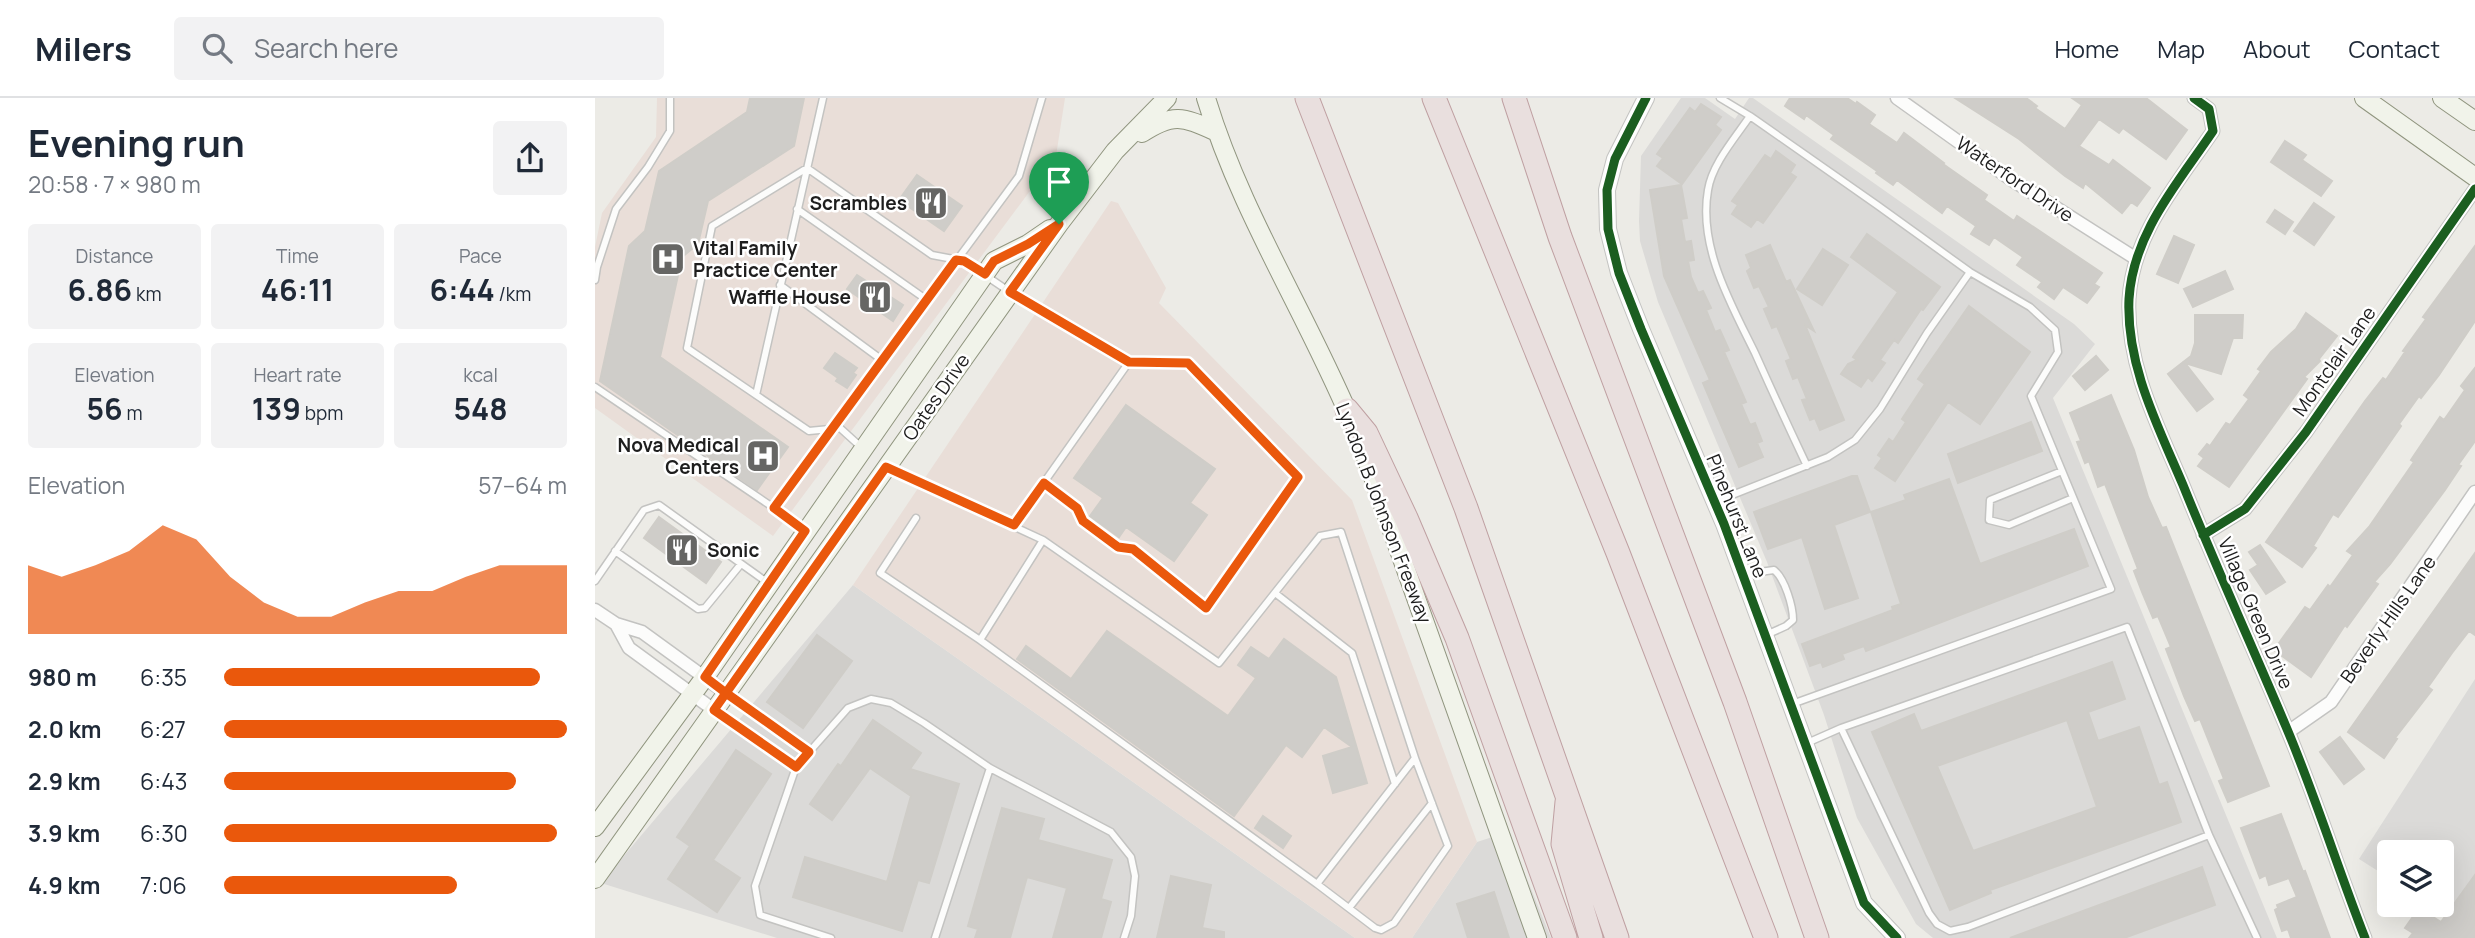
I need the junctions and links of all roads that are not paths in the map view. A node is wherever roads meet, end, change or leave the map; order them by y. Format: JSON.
{"nodes":[{"id":1,"x":670,"y":98,"type":"edge"},
{"id":2,"x":823,"y":98,"type":"edge"},
{"id":3,"x":1042,"y":98,"type":"edge"},
{"id":4,"x":1167,"y":98,"type":"edge"},
{"id":5,"x":1206,"y":98,"type":"edge"},
{"id":6,"x":1307,"y":98,"type":"edge"},
{"id":7,"x":1434,"y":98,"type":"edge"},
{"id":8,"x":1514,"y":98,"type":"edge"},
{"id":9,"x":1720,"y":98,"type":"edge"},
{"id":10,"x":1896,"y":98,"type":"edge"},
{"id":11,"x":2194,"y":98,"type":"edge"},
{"id":12,"x":2364,"y":98,"type":"edge"},
{"id":13,"x":2442,"y":98,"type":"edge"},
{"id":14,"x":1640,"y":101,"type":"edge"},
{"id":15,"x":1749,"y":116,"type":"junction"},
{"id":16,"x":2475,"y":121,"type":"edge"},
{"id":17,"x":1217,"y":132,"type":"junction"},
{"id":18,"x":1115,"y":151,"type":"junction"},
{"id":19,"x":807,"y":168,"type":"junction"},
{"id":20,"x":2475,"y":177,"type":"edge"},
{"id":21,"x":2475,"y":189,"type":"edge"},
{"id":22,"x":797,"y":209,"type":"junction"},
{"id":23,"x":1059,"y":224,"type":"junction"},
{"id":24,"x":2135,"y":258,"type":"junction"},
{"id":25,"x":956,"y":260,"type":"junction"},
{"id":26,"x":1970,"y":272,"type":"junction"},
{"id":27,"x":985,"y":274,"type":"junction"},
{"id":28,"x":595,"y":280,"type":"edge"},
{"id":29,"x":781,"y":285,"type":"junction"},
{"id":30,"x":1010,"y":292,"type":"junction"},
{"id":31,"x":927,"y":300,"type":"junction"},
{"id":32,"x":883,"y":360,"type":"junction"},
{"id":33,"x":1129,"y":362,"type":"junction"},
{"id":34,"x":595,"y":387,"type":"edge"},
{"id":35,"x":756,"y":395,"type":"junction"},
{"id":36,"x":1347,"y":410,"type":"junction"},
{"id":37,"x":831,"y":429,"type":"junction"},
{"id":38,"x":862,"y":449,"type":"junction"},
{"id":39,"x":1807,"y":466,"type":"junction"},
{"id":40,"x":886,"y":467,"type":"junction"},
{"id":41,"x":2062,"y":471,"type":"junction"},
{"id":42,"x":1044,"y":483,"type":"junction"},
{"id":43,"x":2475,"y":492,"type":"edge"},
{"id":44,"x":2073,"y":498,"type":"junction"},
{"id":45,"x":1714,"y":502,"type":"junction"},
{"id":46,"x":774,"y":508,"type":"junction"},
{"id":47,"x":916,"y":518,"type":"dead end"},
{"id":48,"x":1014,"y":525,"type":"junction"},
{"id":49,"x":805,"y":531,"type":"junction"},
{"id":50,"x":2203,"y":535,"type":"junction"},
{"id":51,"x":1043,"y":540,"type":"junction"},
{"id":52,"x":615,"y":551,"type":"junction"},
{"id":53,"x":741,"y":564,"type":"junction"},
{"id":54,"x":1742,"y":575,"type":"junction"},
{"id":55,"x":595,"y":581,"type":"edge"},
{"id":56,"x":768,"y":584,"type":"junction"},
{"id":57,"x":1275,"y":593,"type":"junction"},
{"id":58,"x":595,"y":610,"type":"edge"},
{"id":59,"x":616,"y":624,"type":"junction"},
{"id":60,"x":1765,"y":636,"type":"junction"},
{"id":61,"x":980,"y":640,"type":"junction"},
{"id":62,"x":705,"y":677,"type":"junction"},
{"id":63,"x":726,"y":693,"type":"junction"},
{"id":64,"x":692,"y":694,"type":"junction"},
{"id":65,"x":1790,"y":705,"type":"junction"},
{"id":66,"x":714,"y":710,"type":"junction"},
{"id":67,"x":1841,"y":728,"type":"junction"},
{"id":68,"x":2288,"y":732,"type":"junction"},
{"id":69,"x":1805,"y":744,"type":"junction"},
{"id":70,"x":809,"y":752,"type":"junction"},
{"id":71,"x":1415,"y":758,"type":"junction"},
{"id":72,"x":796,"y":767,"type":"junction"},
{"id":73,"x":990,"y":768,"type":"junction"},
{"id":74,"x":1395,"y":784,"type":"junction"},
{"id":75,"x":1567,"y":792,"type":"junction"},
{"id":76,"x":1431,"y":803,"type":"junction"},
{"id":77,"x":595,"y":827,"type":"edge"},
{"id":78,"x":2210,"y":835,"type":"junction"},
{"id":79,"x":595,"y":879,"type":"edge"},
{"id":80,"x":1317,"y":884,"type":"junction"},
{"id":81,"x":1349,"y":908,"type":"junction"},
{"id":82,"x":831,"y":938,"type":"edge"},
{"id":83,"x":935,"y":938,"type":"edge"},
{"id":84,"x":1124,"y":938,"type":"edge"},
{"id":85,"x":1537,"y":938,"type":"edge"},
{"id":86,"x":1565,"y":938,"type":"edge"},
{"id":87,"x":1591,"y":938,"type":"edge"},
{"id":88,"x":1617,"y":938,"type":"edge"},
{"id":89,"x":1766,"y":938,"type":"edge"},
{"id":90,"x":1817,"y":938,"type":"edge"},
{"id":91,"x":1897,"y":938,"type":"edge"},
{"id":92,"x":2257,"y":938,"type":"edge"},
{"id":93,"x":2365,"y":938,"type":"edge"}],
"edges":[{"from":1,"to":28,"type":"lane"},
{"from":2,"to":19,"type":"lane"},
{"from":3,"to":25,"type":"lane"},
{"from":4,"to":18,"type":"main road","name":"Oates Drive"},
{"from":5,"to":17,"type":"main road","name":"Lyndon B Johnson Freeway"},
{"from":6,"to":75,"type":"highway"},
{"from":7,"to":89,"type":"highway"},
{"from":8,"to":90,"type":"highway"},
{"from":9,"to":15,"type":"lane"},
{"from":10,"to":24,"type":"street","name":"Waterford Drive"},
{"from":11,"to":24,"type":"street","name":"Village Green Drive"},
{"from":12,"to":20,"type":"main road"},
{"from":13,"to":16,"type":"main road"},
{"from":14,"to":45,"type":"street","name":"Pinehurst Lane"},
{"from":15,"to":26,"type":"lane"},
{"from":15,"to":39,"type":"lane"},
{"from":17,"to":18,"type":"main road"},
{"from":17,"to":36,"type":"main road","name":"Lyndon B Johnson Freeway"},
{"from":18,"to":23,"type":"main road","name":"Oates Drive"},
{"from":19,"to":22,"type":"lane"},
{"from":19,"to":25,"type":"lane"},
{"from":19,"to":35,"type":"lane"},
{"from":21,"to":50,"type":"street","name":"Montclair Lane"},
{"from":22,"to":29,"type":"lane"},
{"from":22,"to":31,"type":"lane"},
{"from":23,"to":27,"type":"main road","name":"Oates Drive"},
{"from":23,"to":30,"type":"main road","name":"Oates Drive"},
{"from":24,"to":50,"type":"street","name":"Village Green Drive"},
{"from":25,"to":27,"type":"lane"},
{"from":25,"to":31,"type":"lane"},
{"from":26,"to":39,"type":"lane"},
{"from":26,"to":41,"type":"lane"},
{"from":27,"to":30,"type":"lane"},
{"from":27,"to":38,"type":"main road","name":"Oates Drive"},
{"from":29,"to":32,"type":"lane"},
{"from":29,"to":35,"type":"lane"},
{"from":30,"to":33,"type":"lane"},
{"from":30,"to":40,"type":"main road","name":"Oates Drive"},
{"from":31,"to":32,"type":"lane"},
{"from":32,"to":37,"type":"lane"},
{"from":33,"to":42,"type":"lane"},
{"from":33,"to":42,"type":"lane"},
{"from":34,"to":46,"type":"lane"},
{"from":35,"to":37,"type":"lane"},
{"from":36,"to":85,"type":"main road","name":"Lyndon B Johnson Freeway"},
{"from":36,"to":86,"type":"highway"},
{"from":37,"to":38,"type":"lane"},
{"from":37,"to":46,"type":"lane"},
{"from":38,"to":40,"type":"main road"},
{"from":38,"to":49,"type":"main road","name":"Oates Drive"},
{"from":39,"to":45,"type":"lane"},
{"from":40,"to":48,"type":"lane"},
{"from":40,"to":63,"type":"main road","name":"Oates Drive"},
{"from":41,"to":44,"type":"lane"},
{"from":41,"to":44,"type":"lane"},
{"from":42,"to":48,"type":"lane"},
{"from":43,"to":68,"type":"street","name":"Beverly Hills Lane"},
{"from":44,"to":65,"type":"lane"},
{"from":45,"to":54,"type":"street","name":"Pinehurst Lane"},
{"from":46,"to":49,"type":"lane"},
{"from":47,"to":61,"type":"lane"},
{"from":48,"to":51,"type":"lane"},
{"from":49,"to":56,"type":"main road","name":"Oates Drive"},
{"from":50,"to":68,"type":"street","name":"Village Green Drive"},
{"from":51,"to":57,"type":"lane"},
{"from":51,"to":61,"type":"lane"},
{"from":52,"to":53,"type":"lane"},
{"from":52,"to":53,"type":"lane"},
{"from":52,"to":55,"type":"lane"},
{"from":53,"to":56,"type":"lane"},
{"from":54,"to":60,"type":"street","name":"Pinehurst Lane"},
{"from":54,"to":60,"type":"lane"},
{"from":56,"to":62,"type":"main road","name":"Oates Drive"},
{"from":57,"to":71,"type":"lane"},
{"from":57,"to":74,"type":"lane"},
{"from":58,"to":59,"type":"street"},
{"from":59,"to":62,"type":"street"},
{"from":59,"to":64,"type":"street"},
{"from":60,"to":65,"type":"street","name":"Pinehurst Lane"},
{"from":61,"to":80,"type":"lane"},
{"from":62,"to":63,"type":"street"},
{"from":62,"to":64,"type":"main road","name":"Oates Drive"},
{"from":63,"to":66,"type":"main road","name":"Oates Drive"},
{"from":63,"to":70,"type":"lane"},
{"from":64,"to":66,"type":"street"},
{"from":64,"to":77,"type":"main road","name":"Oates Drive"},
{"from":65,"to":69,"type":"street","name":"Pinehurst Lane"},
{"from":66,"to":72,"type":"lane"},
{"from":66,"to":79,"type":"main road","name":"Oates Drive"},
{"from":67,"to":69,"type":"lane"},
{"from":67,"to":78,"type":"lane"},
{"from":67,"to":78,"type":"lane"},
{"from":68,"to":93,"type":"street","name":"Village Green Drive"},
{"from":69,"to":91,"type":"street","name":"Pinehurst Lane"},
{"from":70,"to":72,"type":"lane"},
{"from":70,"to":73,"type":"lane"},
{"from":71,"to":74,"type":"lane"},
{"from":71,"to":76,"type":"lane"},
{"from":72,"to":82,"type":"lane"},
{"from":73,"to":83,"type":"lane"},
{"from":73,"to":84,"type":"lane"},
{"from":74,"to":80,"type":"lane"},
{"from":75,"to":87,"type":"highway"},
{"from":75,"to":88,"type":"highway"},
{"from":76,"to":81,"type":"lane"},
{"from":76,"to":81,"type":"lane"},
{"from":78,"to":92,"type":"lane"},
{"from":80,"to":81,"type":"lane"}]}
